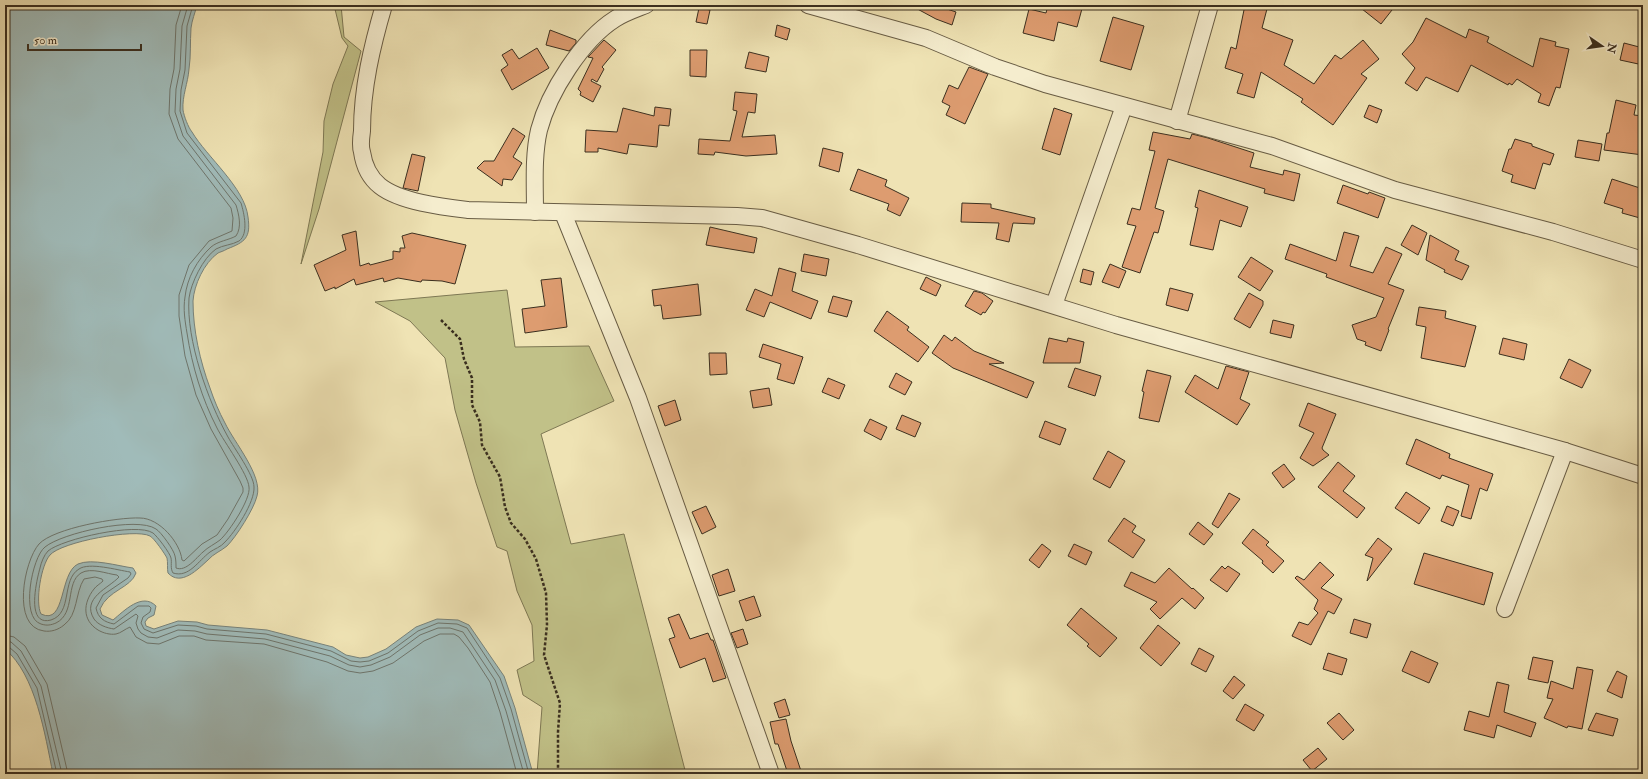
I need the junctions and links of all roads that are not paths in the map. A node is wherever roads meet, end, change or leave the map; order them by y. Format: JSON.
{"nodes":[{"id":1,"x":384,"y":5,"type":"edge"},
{"id":2,"x":646,"y":5,"type":"edge"},
{"id":3,"x":808,"y":5,"type":"edge"},
{"id":4,"x":1210,"y":5,"type":"edge"},
{"id":5,"x":1124,"y":106,"type":"junction"},
{"id":6,"x":1177,"y":121,"type":"junction"},
{"id":7,"x":535,"y":212,"type":"junction"},
{"id":8,"x":562,"y":213,"type":"junction"},
{"id":9,"x":1643,"y":260,"type":"edge"},
{"id":10,"x":1054,"y":305,"type":"junction"},
{"id":11,"x":1565,"y":451,"type":"junction"},
{"id":12,"x":1643,"y":476,"type":"edge"},
{"id":13,"x":1505,"y":610,"type":"dead end"},
{"id":14,"x":771,"y":774,"type":"edge"}],
"edges":[{"from":1,"to":7,"type":"street"},
{"from":2,"to":7,"type":"street"},
{"from":3,"to":5,"type":"street"},
{"from":4,"to":6,"type":"street"},
{"from":5,"to":6,"type":"street"},
{"from":5,"to":10,"type":"street"},
{"from":6,"to":9,"type":"street"},
{"from":7,"to":8,"type":"street"},
{"from":8,"to":10,"type":"street"},
{"from":8,"to":14,"type":"street"},
{"from":10,"to":11,"type":"street"},
{"from":11,"to":12,"type":"street"},
{"from":11,"to":13,"type":"street"}]}
